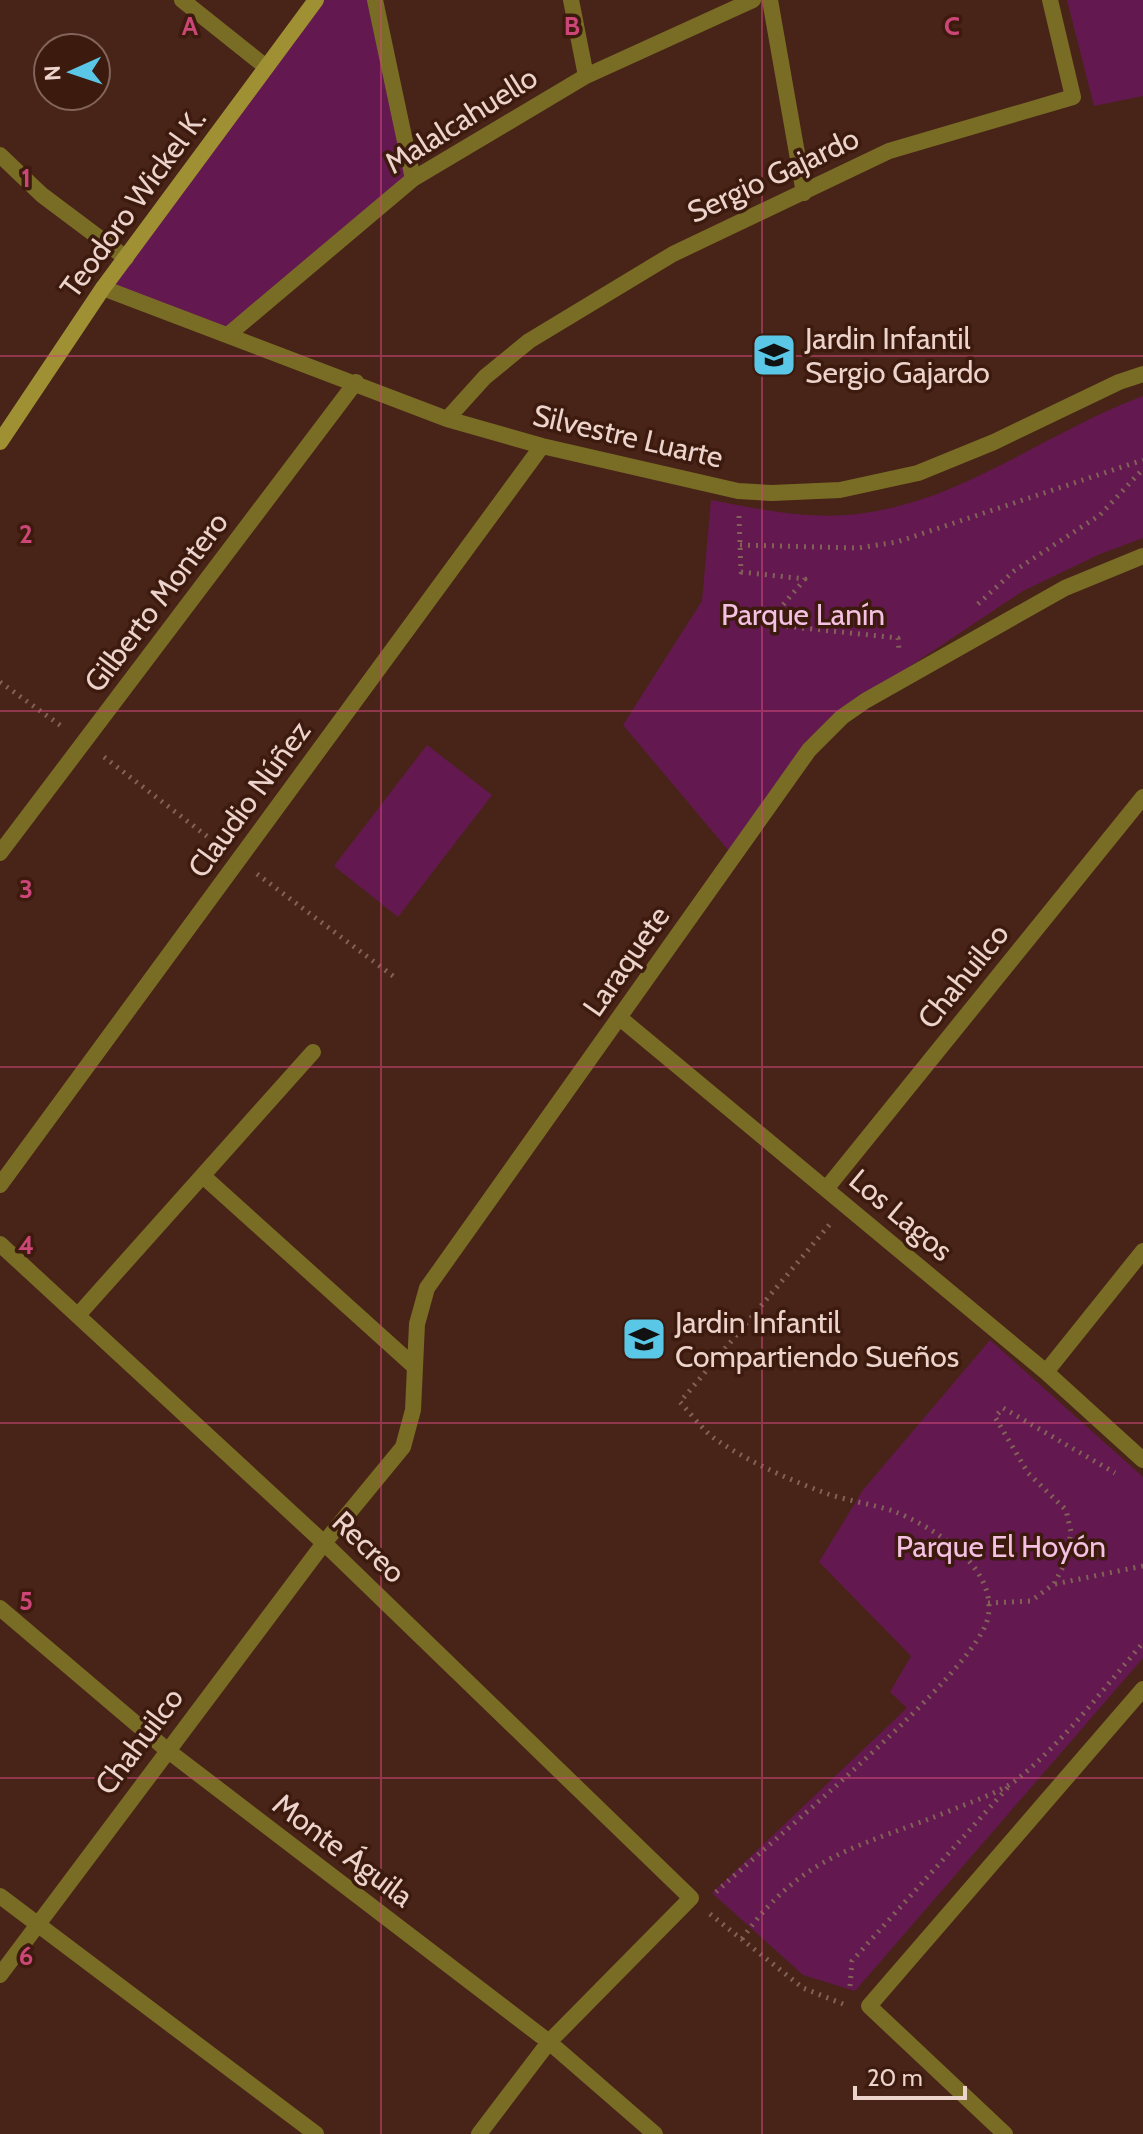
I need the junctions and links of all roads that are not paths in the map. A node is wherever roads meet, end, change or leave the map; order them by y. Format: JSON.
{"nodes":[{"id":1,"x":182,"y":0,"type":"edge"},
{"id":2,"x":316,"y":0,"type":"edge"},
{"id":3,"x":375,"y":0,"type":"edge"},
{"id":4,"x":571,"y":0,"type":"edge"},
{"id":5,"x":753,"y":0,"type":"edge"},
{"id":6,"x":770,"y":0,"type":"edge"},
{"id":7,"x":1050,"y":0,"type":"edge"},
{"id":8,"x":266,"y":67,"type":"junction"},
{"id":9,"x":586,"y":76,"type":"junction"},
{"id":10,"x":0,"y":155,"type":"edge"},
{"id":11,"x":413,"y":179,"type":"junction"},
{"id":12,"x":804,"y":193,"type":"junction"},
{"id":13,"x":126,"y":258,"type":"junction"},
{"id":14,"x":103,"y":288,"type":"junction"},
{"id":15,"x":229,"y":334,"type":"junction"},
{"id":16,"x":1143,"y":374,"type":"edge"},
{"id":17,"x":356,"y":382,"type":"junction"},
{"id":18,"x":447,"y":419,"type":"junction"},
{"id":19,"x":0,"y":442,"type":"edge"},
{"id":20,"x":542,"y":446,"type":"junction"},
{"id":21,"x":1143,"y":556,"type":"edge"},
{"id":22,"x":1143,"y":797,"type":"edge"},
{"id":23,"x":0,"y":853,"type":"edge"},
{"id":24,"x":620,"y":1018,"type":"junction"},
{"id":25,"x":313,"y":1052,"type":"dead end"},
{"id":26,"x":203,"y":1176,"type":"junction"},
{"id":27,"x":0,"y":1185,"type":"edge"},
{"id":28,"x":826,"y":1189,"type":"junction"},
{"id":29,"x":0,"y":1244,"type":"edge"},
{"id":30,"x":1143,"y":1251,"type":"edge"},
{"id":31,"x":79,"y":1314,"type":"junction"},
{"id":32,"x":415,"y":1367,"type":"junction"},
{"id":33,"x":1046,"y":1372,"type":"junction"},
{"id":34,"x":1142,"y":1459,"type":"edge"},
{"id":35,"x":324,"y":1543,"type":"junction"},
{"id":36,"x":0,"y":1608,"type":"edge"},
{"id":37,"x":1143,"y":1689,"type":"edge"},
{"id":38,"x":167,"y":1750,"type":"junction"},
{"id":39,"x":0,"y":1896,"type":"edge"},
{"id":40,"x":37,"y":1925,"type":"junction"},
{"id":41,"x":0,"y":1975,"type":"edge"},
{"id":42,"x":549,"y":2042,"type":"junction"},
{"id":43,"x":316,"y":2134,"type":"edge"},
{"id":44,"x":479,"y":2134,"type":"edge"},
{"id":45,"x":655,"y":2134,"type":"edge"},
{"id":46,"x":1005,"y":2134,"type":"edge"}],
"edges":[{"from":1,"to":8,"type":"street"},
{"from":2,"to":8,"type":"street","name":"Teodoro Wickel K."},
{"from":3,"to":11,"type":"street"},
{"from":4,"to":9,"type":"street"},
{"from":5,"to":9,"type":"street","name":"Malalcahuello"},
{"from":6,"to":12,"type":"street"},
{"from":7,"to":12,"type":"street","name":"Sergio Gajardo"},
{"from":8,"to":13,"type":"street","name":"Teodoro Wickel K."},
{"from":9,"to":11,"type":"street","name":"Malalcahuello"},
{"from":10,"to":13,"type":"street"},
{"from":11,"to":15,"type":"street","name":"Malalcahuello"},
{"from":12,"to":18,"type":"street","name":"Sergio Gajardo"},
{"from":13,"to":14,"type":"street","name":"Teodoro Wickel K."},
{"from":14,"to":15,"type":"street","name":"Silvestre Luarte"},
{"from":14,"to":19,"type":"street","name":"Teodoro Wickel K."},
{"from":15,"to":17,"type":"street","name":"Silvestre Luarte"},
{"from":16,"to":20,"type":"street","name":"Silvestre Luarte"},
{"from":17,"to":18,"type":"street","name":"Silvestre Luarte"},
{"from":17,"to":23,"type":"street","name":"Gilberto Montero"},
{"from":18,"to":20,"type":"street","name":"Silvestre Luarte"},
{"from":20,"to":27,"type":"street","name":"Claudio Núñez"},
{"from":21,"to":24,"type":"street","name":"Laraquete"},
{"from":22,"to":28,"type":"street","name":"Chahuilco"},
{"from":24,"to":28,"type":"street","name":"Los Lagos"},
{"from":24,"to":32,"type":"street","name":"Laraquete"},
{"from":25,"to":26,"type":"street"},
{"from":26,"to":31,"type":"street"},
{"from":26,"to":32,"type":"street"},
{"from":28,"to":33,"type":"street","name":"Los Lagos"},
{"from":29,"to":31,"type":"street","name":"Recreo"},
{"from":30,"to":33,"type":"street"},
{"from":31,"to":35,"type":"street","name":"Recreo"},
{"from":32,"to":35,"type":"street","name":"Laraquete"},
{"from":33,"to":34,"type":"street","name":"Los Lagos"},
{"from":35,"to":38,"type":"street","name":"Chahuilco"},
{"from":35,"to":42,"type":"street","name":"Recreo"},
{"from":36,"to":38,"type":"street","name":"Monte Águila"},
{"from":37,"to":46,"type":"street"},
{"from":38,"to":40,"type":"street","name":"Chahuilco"},
{"from":38,"to":42,"type":"street","name":"Monte Águila"},
{"from":39,"to":40,"type":"street"},
{"from":40,"to":41,"type":"street","name":"Chahuilco"},
{"from":40,"to":43,"type":"street"},
{"from":42,"to":44,"type":"street"},
{"from":42,"to":45,"type":"street","name":"Monte Águila"}]}
